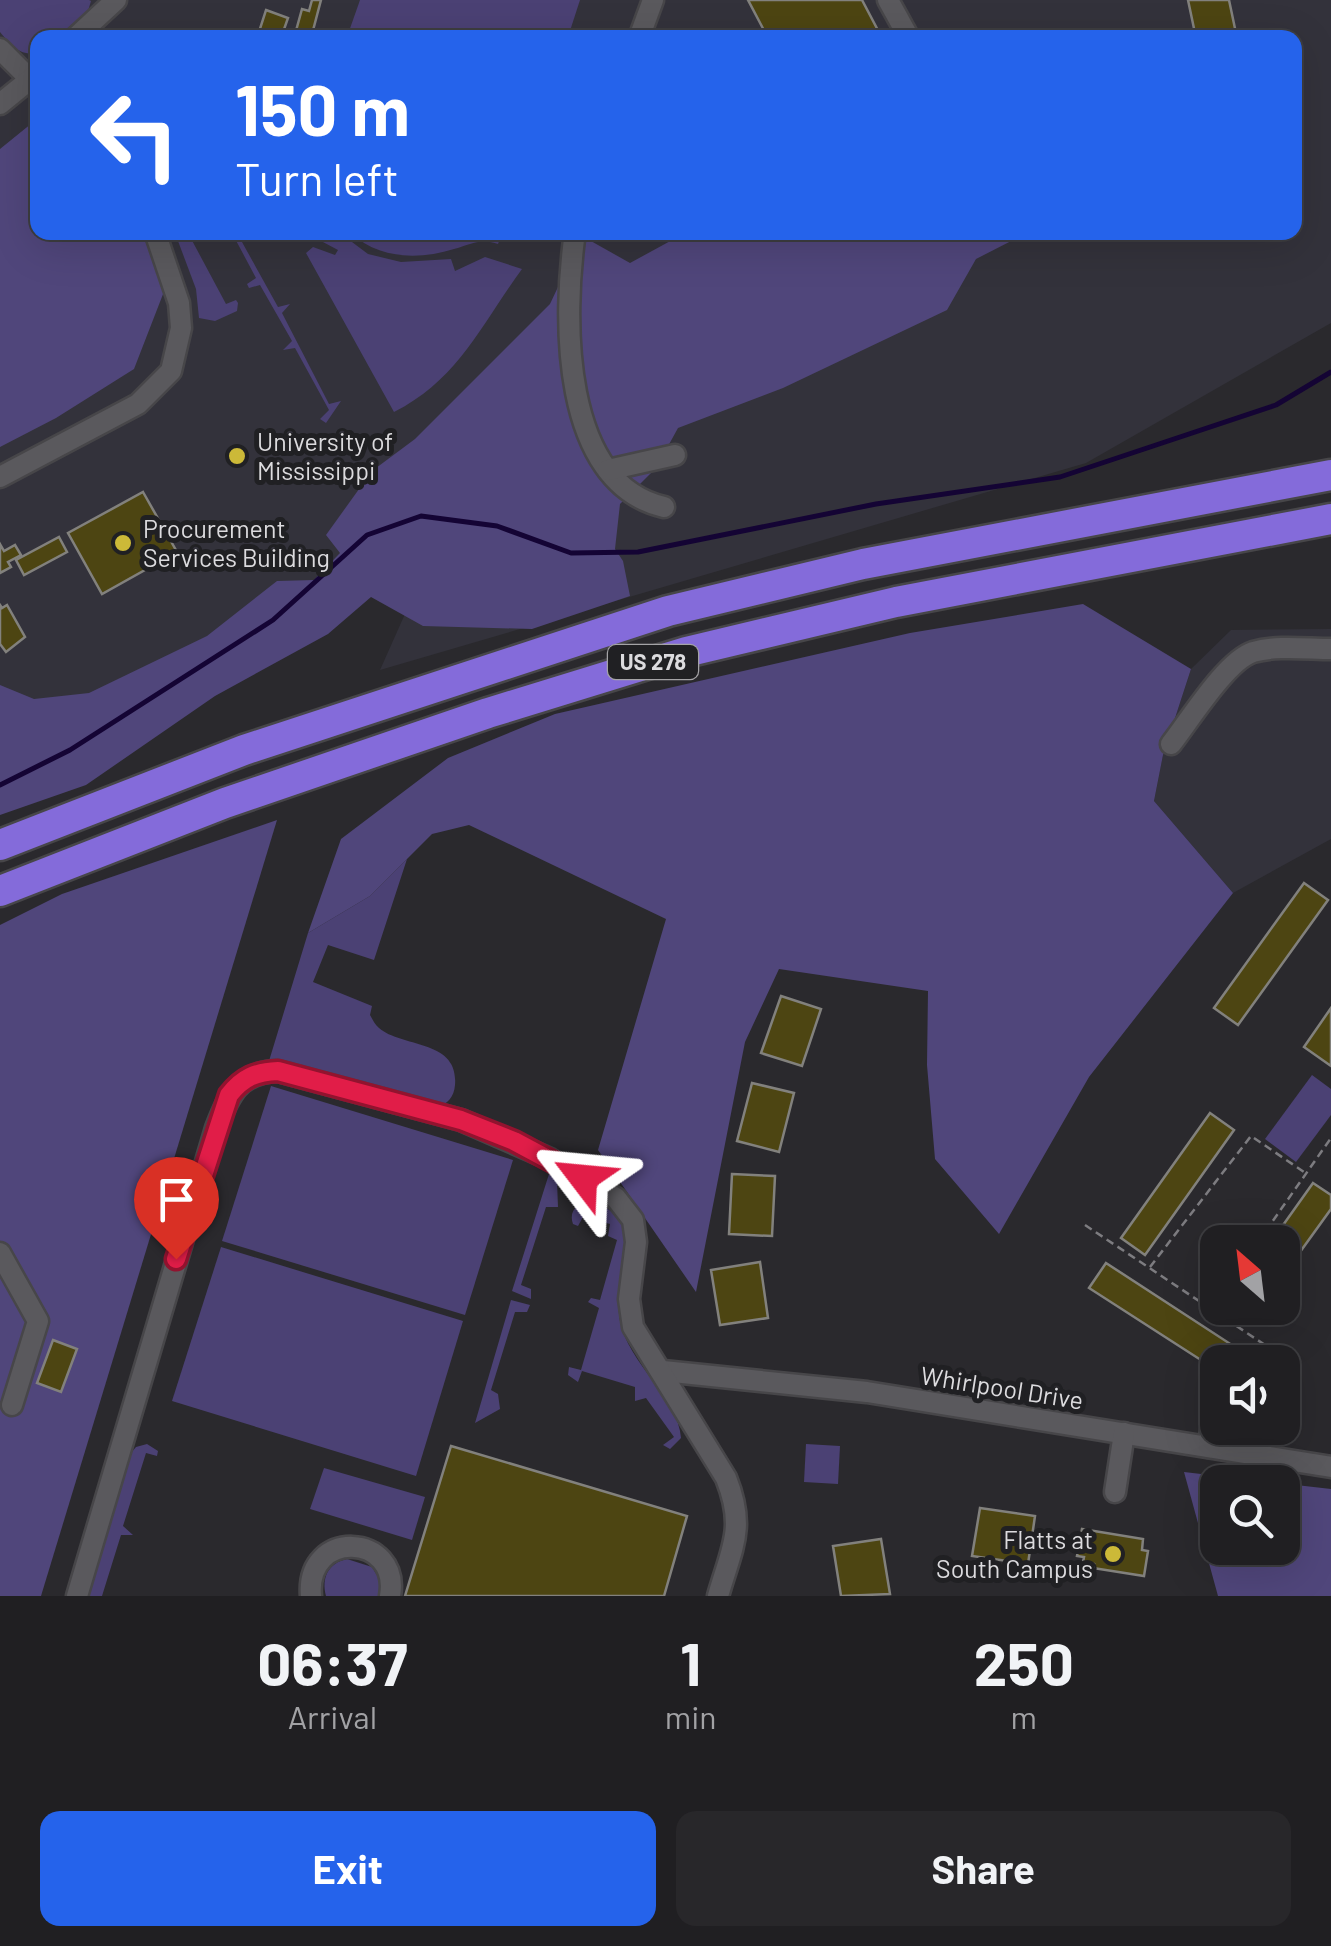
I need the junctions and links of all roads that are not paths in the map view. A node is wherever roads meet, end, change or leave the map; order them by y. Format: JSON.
{"nodes":[{"id":1,"x":116,"y":0,"type":"edge"},
{"id":2,"x":654,"y":0,"type":"edge"},
{"id":3,"x":888,"y":0,"type":"edge"},
{"id":4,"x":84,"y":30,"type":"edge"},
{"id":5,"x":642,"y":30,"type":"edge"},
{"id":6,"x":905,"y":30,"type":"edge"},
{"id":7,"x":0,"y":49,"type":"edge"},
{"id":8,"x":30,"y":76,"type":"edge"},
{"id":9,"x":30,"y":83,"type":"edge"},
{"id":10,"x":0,"y":104,"type":"edge"},
{"id":11,"x":158,"y":240,"type":"edge"},
{"id":12,"x":574,"y":240,"type":"edge"},
{"id":13,"x":675,"y":455,"type":"dead end"},
{"id":14,"x":1331,"y":466,"type":"edge"},
{"id":15,"x":608,"y":470,"type":"junction"},
{"id":16,"x":1331,"y":474,"type":"edge"},
{"id":17,"x":0,"y":477,"type":"edge"},
{"id":18,"x":1273,"y":486,"type":"junction"},
{"id":19,"x":664,"y":506,"type":"dead end"},
{"id":20,"x":1331,"y":518,"type":"edge"},
{"id":21,"x":1331,"y":529,"type":"edge"},
{"id":22,"x":1255,"y":533,"type":"junction"},
{"id":23,"x":1331,"y":649,"type":"edge"},
{"id":24,"x":1171,"y":744,"type":"dead end"},
{"id":25,"x":0,"y":843,"type":"edge"},
{"id":26,"x":0,"y":891,"type":"edge"},
{"id":27,"x":0,"y":1252,"type":"edge"},
{"id":28,"x":662,"y":1371,"type":"junction"},
{"id":29,"x":12,"y":1405,"type":"dead end"},
{"id":30,"x":1124,"y":1433,"type":"junction"},
{"id":31,"x":1209,"y":1447,"type":"joint"},
{"id":32,"x":1331,"y":1467,"type":"edge"},
{"id":33,"x":1115,"y":1492,"type":"dead end"},
{"id":34,"x":77,"y":1596,"type":"edge"},
{"id":35,"x":311,"y":1596,"type":"edge"},
{"id":36,"x":390,"y":1596,"type":"edge"},
{"id":37,"x":718,"y":1596,"type":"edge"}],
"edges":[{"from":1,"to":4,"type":"street"},
{"from":2,"to":5,"type":"street"},
{"from":3,"to":6,"type":"street"},
{"from":7,"to":8,"type":"street"},
{"from":9,"to":10,"type":"street"},
{"from":11,"to":17,"type":"street"},
{"from":12,"to":15,"type":"street"},
{"from":13,"to":15,"type":"street"},
{"from":14,"to":18,"type":"highway"},
{"from":15,"to":19,"type":"street"},
{"from":16,"to":18,"type":"highway","number":"US 278"},
{"from":18,"to":25,"type":"highway","number":"US 278"},
{"from":20,"to":22,"type":"highway","number":"US 278"},
{"from":21,"to":22,"type":"highway"},
{"from":22,"to":26,"type":"highway","number":"US 278"},
{"from":23,"to":24,"type":"street"},
{"from":27,"to":29,"type":"street"},
{"from":28,"to":30,"type":"street","name":"Whirlpool Drive"},
{"from":28,"to":34,"type":"street"},
{"from":28,"to":37,"type":"street"},
{"from":30,"to":31,"type":"street","name":"Whirlpool Drive"},
{"from":30,"to":33,"type":"street"},
{"from":31,"to":32,"type":"street","name":"Whirlpool Drive"},
{"from":35,"to":36,"type":"street"}]}
